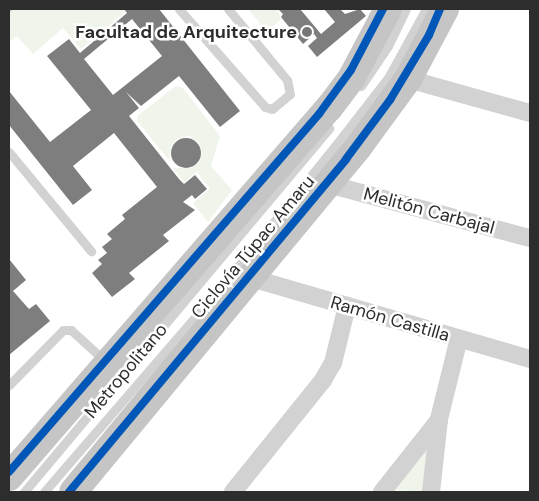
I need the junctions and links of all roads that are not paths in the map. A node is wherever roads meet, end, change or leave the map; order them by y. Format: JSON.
{"nodes":[{"id":1,"x":179,"y":9,"type":"edge"},
{"id":2,"x":228,"y":9,"type":"edge"},
{"id":3,"x":388,"y":9,"type":"edge"},
{"id":4,"x":406,"y":9,"type":"edge"},
{"id":5,"x":426,"y":9,"type":"edge"},
{"id":6,"x":444,"y":9,"type":"edge"},
{"id":7,"x":408,"y":79,"type":"junction"},
{"id":8,"x":355,"y":93,"type":"dead end"},
{"id":9,"x":530,"y":113,"type":"edge"},
{"id":10,"x":338,"y":116,"type":"dead end"},
{"id":11,"x":9,"y":152,"type":"edge"},
{"id":12,"x":328,"y":184,"type":"junction"},
{"id":13,"x":530,"y":238,"type":"edge"},
{"id":14,"x":91,"y":251,"type":"dead end"},
{"id":15,"x":251,"y":278,"type":"junction"},
{"id":16,"x":347,"y":306,"type":"junction"},
{"id":17,"x":459,"y":338,"type":"junction"},
{"id":18,"x":530,"y":359,"type":"edge"},
{"id":19,"x":108,"y":363,"type":"junction"},
{"id":20,"x":9,"y":385,"type":"edge"},
{"id":21,"x":439,"y":420,"type":"junction"},
{"id":22,"x":9,"y":477,"type":"edge"},
{"id":23,"x":24,"y":492,"type":"edge"},
{"id":24,"x":44,"y":492,"type":"edge"},
{"id":25,"x":73,"y":492,"type":"edge"},
{"id":26,"x":233,"y":492,"type":"edge"},
{"id":27,"x":382,"y":492,"type":"edge"},
{"id":28,"x":431,"y":492,"type":"edge"}],
"edges":[{"from":1,"to":2,"type":"lane"},
{"from":3,"to":19,"type":"main road"},
{"from":4,"to":8,"type":"lane"},
{"from":5,"to":24,"type":"lane","name":"Metropolitano"},
{"from":6,"to":7,"type":"main road"},
{"from":7,"to":9,"type":"street"},
{"from":7,"to":12,"type":"main road"},
{"from":10,"to":23,"type":"lane","name":"Metropolitano"},
{"from":11,"to":14,"type":"lane"},
{"from":12,"to":13,"type":"street","name":"Melitón Carbajal"},
{"from":12,"to":15,"type":"main road"},
{"from":15,"to":16,"type":"street","name":"Ramón Castilla"},
{"from":15,"to":25,"type":"main road"},
{"from":16,"to":17,"type":"street","name":"Ramón Castilla"},
{"from":16,"to":26,"type":"street"},
{"from":17,"to":18,"type":"street","name":"Ramón Castilla"},
{"from":17,"to":21,"type":"street"},
{"from":19,"to":20,"type":"lane"},
{"from":19,"to":22,"type":"main road"},
{"from":21,"to":27,"type":"street"},
{"from":21,"to":28,"type":"street"}]}
